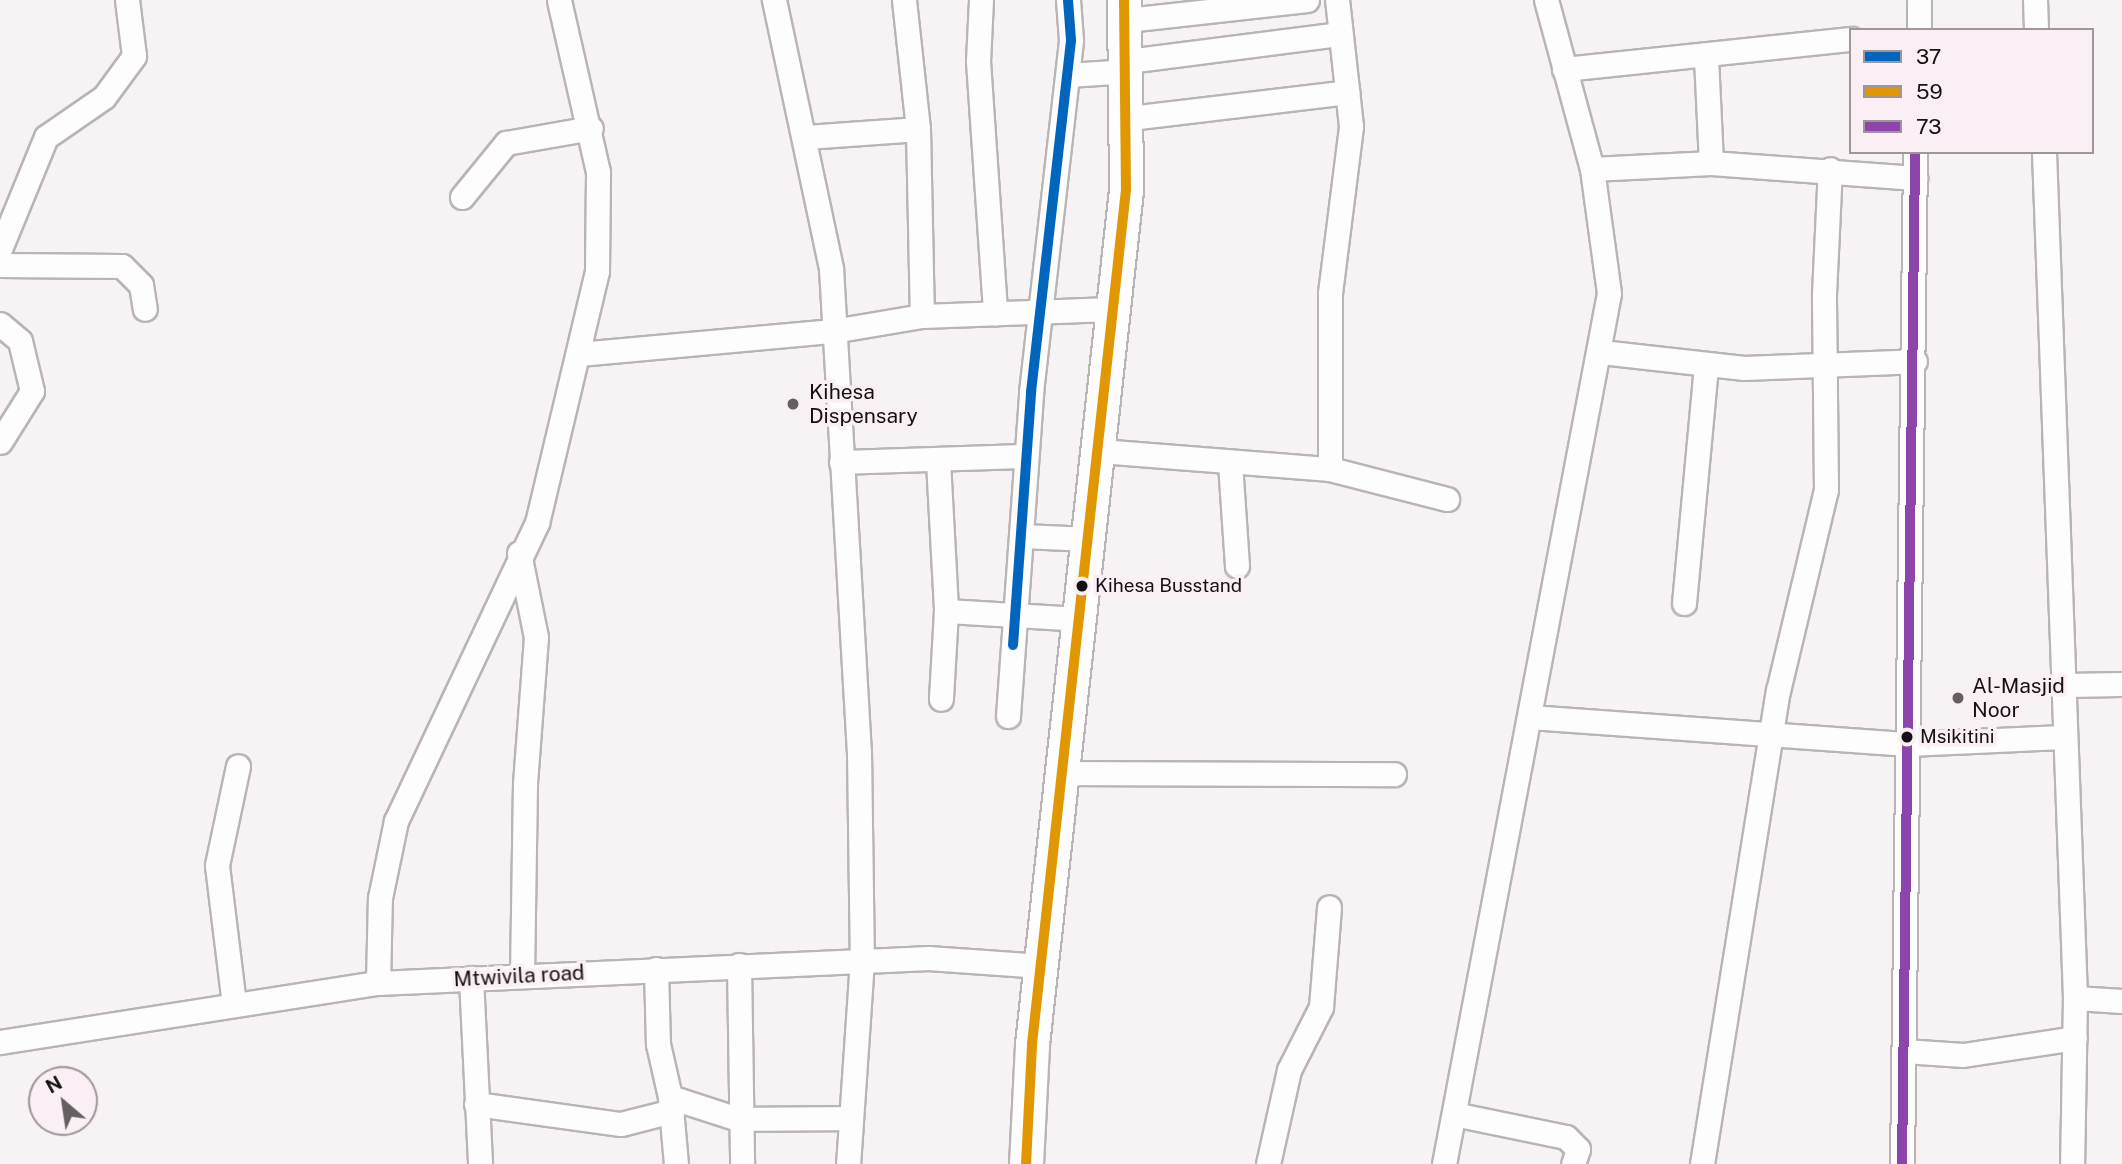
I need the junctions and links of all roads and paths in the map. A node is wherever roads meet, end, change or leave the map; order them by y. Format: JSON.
{"nodes":[{"id":1,"x":127,"y":0,"type":"edge"},
{"id":2,"x":559,"y":0,"type":"edge"},
{"id":3,"x":774,"y":0,"type":"edge"},
{"id":4,"x":904,"y":0,"type":"edge"},
{"id":5,"x":981,"y":0,"type":"edge"},
{"id":6,"x":1068,"y":0,"type":"edge"},
{"id":7,"x":1307,"y":0,"type":"edge"},
{"id":8,"x":1337,"y":0,"type":"edge"},
{"id":9,"x":1546,"y":0,"type":"edge"},
{"id":10,"x":1919,"y":0,"type":"edge"},
{"id":11,"x":2035,"y":0,"type":"edge"},
{"id":12,"x":1126,"y":10,"type":"edge"},
{"id":13,"x":1919,"y":28,"type":"edge"},
{"id":14,"x":2036,"y":28,"type":"edge"},
{"id":15,"x":1338,"y":34,"type":"junction"},
{"id":16,"x":1849,"y":39,"type":"edge"},
{"id":17,"x":1706,"y":57,"type":"junction"},
{"id":18,"x":1128,"y":66,"type":"junction"},
{"id":19,"x":1564,"y":69,"type":"junction"},
{"id":20,"x":1068,"y":75,"type":"junction"},
{"id":21,"x":1347,"y":92,"type":"junction"},
{"id":22,"x":1130,"y":118,"type":"junction"},
{"id":23,"x":592,"y":128,"type":"junction"},
{"id":24,"x":918,"y":129,"type":"junction"},
{"id":25,"x":807,"y":137,"type":"junction"},
{"id":26,"x":1915,"y":154,"type":"edge"},
{"id":27,"x":2044,"y":154,"type":"edge"},
{"id":28,"x":1711,"y":163,"type":"junction"},
{"id":29,"x":1592,"y":169,"type":"junction"},
{"id":30,"x":1830,"y":169,"type":"junction"},
{"id":31,"x":1915,"y":178,"type":"junction"},
{"id":32,"x":462,"y":197,"type":"dead end"},
{"id":33,"x":0,"y":248,"type":"edge"},
{"id":34,"x":0,"y":265,"type":"edge"},
{"id":35,"x":145,"y":309,"type":"dead end"},
{"id":36,"x":1113,"y":309,"type":"junction"},
{"id":37,"x":1042,"y":312,"type":"junction"},
{"id":38,"x":995,"y":313,"type":"junction"},
{"id":39,"x":922,"y":316,"type":"junction"},
{"id":40,"x":0,"y":324,"type":"edge"},
{"id":41,"x":833,"y":331,"type":"junction"},
{"id":42,"x":1601,"y":352,"type":"junction"},
{"id":43,"x":579,"y":354,"type":"junction"},
{"id":44,"x":1915,"y":361,"type":"junction"},
{"id":45,"x":1706,"y":364,"type":"junction"},
{"id":46,"x":1827,"y":369,"type":"junction"},
{"id":47,"x":0,"y":442,"type":"edge"},
{"id":48,"x":1100,"y":451,"type":"junction"},
{"id":49,"x":1026,"y":456,"type":"junction"},
{"id":50,"x":938,"y":461,"type":"junction"},
{"id":51,"x":841,"y":462,"type":"junction"},
{"id":52,"x":1230,"y":463,"type":"junction"},
{"id":53,"x":1330,"y":469,"type":"junction"},
{"id":54,"x":1447,"y":499,"type":"dead end"},
{"id":55,"x":1022,"y":536,"type":"junction"},
{"id":56,"x":1090,"y":539,"type":"junction"},
{"id":57,"x":519,"y":553,"type":"junction"},
{"id":58,"x":1237,"y":566,"type":"dead end"},
{"id":59,"x":1684,"y":603,"type":"dead end"},
{"id":60,"x":946,"y":611,"type":"junction"},
{"id":61,"x":1015,"y":612,"type":"junction"},
{"id":62,"x":1080,"y":619,"type":"junction"},
{"id":63,"x":2122,"y":684,"type":"edge"},
{"id":64,"x":2065,"y":685,"type":"junction"},
{"id":65,"x":941,"y":699,"type":"dead end"},
{"id":66,"x":1008,"y":716,"type":"dead end"},
{"id":67,"x":1530,"y":717,"type":"junction"},
{"id":68,"x":1772,"y":732,"type":"junction"},
{"id":69,"x":2064,"y":737,"type":"junction"},
{"id":70,"x":1908,"y":744,"type":"junction"},
{"id":71,"x":238,"y":766,"type":"dead end"},
{"id":72,"x":1066,"y":772,"type":"junction"},
{"id":73,"x":1394,"y":774,"type":"dead end"},
{"id":74,"x":1329,"y":907,"type":"dead end"},
{"id":75,"x":862,"y":960,"type":"junction"},
{"id":76,"x":740,"y":965,"type":"junction"},
{"id":77,"x":1042,"y":965,"type":"junction"},
{"id":78,"x":656,"y":969,"type":"junction"},
{"id":79,"x":522,"y":976,"type":"junction"},
{"id":80,"x":471,"y":978,"type":"junction"},
{"id":81,"x":378,"y":983,"type":"junction"},
{"id":82,"x":2075,"y":998,"type":"junction"},
{"id":83,"x":2122,"y":1001,"type":"edge"},
{"id":84,"x":234,"y":1004,"type":"junction"},
{"id":85,"x":2075,"y":1038,"type":"junction"},
{"id":86,"x":0,"y":1042,"type":"edge"},
{"id":87,"x":1904,"y":1051,"type":"junction"},
{"id":88,"x":476,"y":1104,"type":"junction"},
{"id":89,"x":671,"y":1104,"type":"junction"},
{"id":90,"x":1454,"y":1114,"type":"junction"},
{"id":91,"x":846,"y":1118,"type":"junction"},
{"id":92,"x":738,"y":1119,"type":"junction"},
{"id":93,"x":480,"y":1164,"type":"edge"},
{"id":94,"x":676,"y":1164,"type":"edge"},
{"id":95,"x":742,"y":1164,"type":"edge"},
{"id":96,"x":848,"y":1164,"type":"edge"},
{"id":97,"x":1026,"y":1164,"type":"edge"},
{"id":98,"x":1268,"y":1164,"type":"edge"},
{"id":99,"x":1444,"y":1164,"type":"edge"},
{"id":100,"x":1573,"y":1164,"type":"edge"},
{"id":101,"x":1702,"y":1164,"type":"edge"},
{"id":102,"x":1902,"y":1164,"type":"edge"},
{"id":103,"x":2072,"y":1164,"type":"edge"}],
"edges":[{"from":1,"to":33,"type":"street"},
{"from":2,"to":23,"type":"street"},
{"from":3,"to":25,"type":"street"},
{"from":4,"to":24,"type":"street"},
{"from":5,"to":38,"type":"street"},
{"from":6,"to":20,"type":"street"},
{"from":7,"to":12,"type":"street"},
{"from":8,"to":15,"type":"street"},
{"from":9,"to":19,"type":"street"},
{"from":10,"to":13,"type":"street"},
{"from":11,"to":14,"type":"street"},
{"from":12,"to":18,"type":"highway"},
{"from":15,"to":18,"type":"street"},
{"from":15,"to":21,"type":"street"},
{"from":16,"to":17,"type":"street"},
{"from":17,"to":19,"type":"street"},
{"from":17,"to":28,"type":"street"},
{"from":18,"to":20,"type":"street"},
{"from":18,"to":22,"type":"highway"},
{"from":19,"to":29,"type":"street"},
{"from":20,"to":37,"type":"street"},
{"from":21,"to":22,"type":"street"},
{"from":21,"to":53,"type":"street"},
{"from":22,"to":36,"type":"highway"},
{"from":23,"to":32,"type":"street"},
{"from":23,"to":43,"type":"street"},
{"from":24,"to":25,"type":"street"},
{"from":24,"to":39,"type":"street"},
{"from":25,"to":41,"type":"street"},
{"from":26,"to":31,"type":"street"},
{"from":27,"to":64,"type":"street"},
{"from":28,"to":29,"type":"street"},
{"from":28,"to":30,"type":"street"},
{"from":29,"to":42,"type":"street"},
{"from":30,"to":31,"type":"street"},
{"from":30,"to":46,"type":"street"},
{"from":31,"to":44,"type":"street"},
{"from":34,"to":35,"type":"street"},
{"from":36,"to":37,"type":"street"},
{"from":36,"to":48,"type":"highway"},
{"from":37,"to":38,"type":"street"},
{"from":37,"to":49,"type":"street"},
{"from":38,"to":39,"type":"street"},
{"from":39,"to":41,"type":"street"},
{"from":40,"to":47,"type":"street"},
{"from":41,"to":43,"type":"street"},
{"from":41,"to":51,"type":"street"},
{"from":42,"to":45,"type":"street"},
{"from":42,"to":67,"type":"street"},
{"from":43,"to":57,"type":"street"},
{"from":44,"to":46,"type":"street"},
{"from":44,"to":70,"type":"street"},
{"from":45,"to":46,"type":"street"},
{"from":45,"to":59,"type":"street"},
{"from":46,"to":68,"type":"street"},
{"from":48,"to":52,"type":"street"},
{"from":48,"to":56,"type":"highway"},
{"from":49,"to":50,"type":"street"},
{"from":49,"to":55,"type":"street"},
{"from":50,"to":51,"type":"street"},
{"from":50,"to":60,"type":"street"},
{"from":51,"to":75,"type":"street"},
{"from":52,"to":53,"type":"street"},
{"from":52,"to":58,"type":"street"},
{"from":53,"to":54,"type":"street"},
{"from":55,"to":56,"type":"street"},
{"from":55,"to":61,"type":"street"},
{"from":56,"to":62,"type":"highway"},
{"from":57,"to":79,"type":"street"},
{"from":57,"to":81,"type":"street"},
{"from":60,"to":61,"type":"street"},
{"from":60,"to":65,"type":"street"},
{"from":61,"to":62,"type":"street"},
{"from":61,"to":66,"type":"street"},
{"from":62,"to":72,"type":"highway"},
{"from":63,"to":64,"type":"street"},
{"from":64,"to":69,"type":"street"},
{"from":67,"to":68,"type":"street"},
{"from":67,"to":90,"type":"street"},
{"from":68,"to":70,"type":"street"},
{"from":68,"to":101,"type":"street"},
{"from":69,"to":70,"type":"street"},
{"from":69,"to":82,"type":"street"},
{"from":70,"to":87,"type":"street"},
{"from":71,"to":84,"type":"street"},
{"from":72,"to":73,"type":"street"},
{"from":72,"to":77,"type":"highway"},
{"from":74,"to":98,"type":"street"},
{"from":75,"to":76,"type":"street","name":"Mtwivila road"},
{"from":75,"to":77,"type":"street","name":"Mtwivila road"},
{"from":75,"to":91,"type":"street"},
{"from":76,"to":78,"type":"street","name":"Mtwivila road"},
{"from":76,"to":92,"type":"street"},
{"from":77,"to":97,"type":"highway"},
{"from":78,"to":79,"type":"street","name":"Mtwivila road"},
{"from":78,"to":89,"type":"street"},
{"from":79,"to":80,"type":"street","name":"Mtwivila road"},
{"from":80,"to":81,"type":"street","name":"Mtwivila road"},
{"from":80,"to":88,"type":"street"},
{"from":81,"to":84,"type":"street","name":"Mtwivila road"},
{"from":82,"to":83,"type":"street"},
{"from":82,"to":85,"type":"street"},
{"from":84,"to":86,"type":"street","name":"Mtwivila road"},
{"from":85,"to":87,"type":"street"},
{"from":85,"to":103,"type":"street"},
{"from":87,"to":102,"type":"street"},
{"from":88,"to":89,"type":"street"},
{"from":88,"to":93,"type":"street"},
{"from":89,"to":92,"type":"street"},
{"from":89,"to":94,"type":"street"},
{"from":90,"to":99,"type":"street"},
{"from":90,"to":100,"type":"street"},
{"from":91,"to":92,"type":"street"},
{"from":91,"to":96,"type":"street"},
{"from":92,"to":95,"type":"street"}]}
